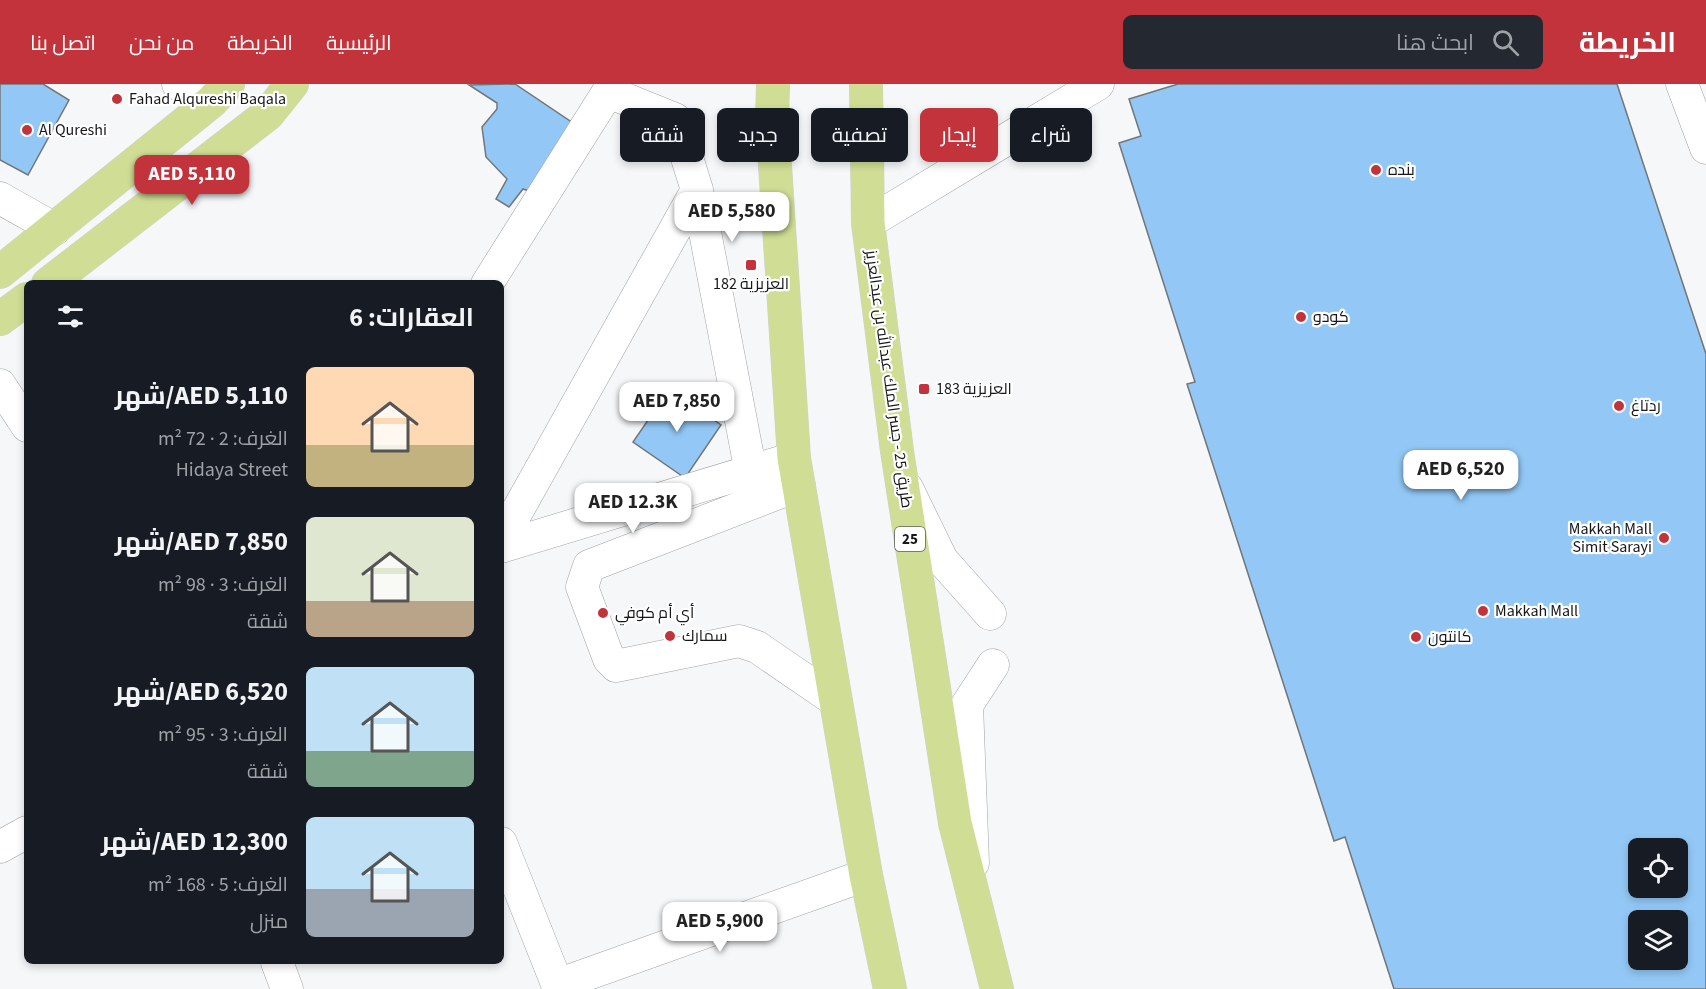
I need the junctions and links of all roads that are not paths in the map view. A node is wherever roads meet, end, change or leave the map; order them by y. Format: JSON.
{"nodes":[{"id":1,"x":178,"y":84,"type":"edge"},
{"id":2,"x":292,"y":84,"type":"edge"},
{"id":3,"x":773,"y":84,"type":"edge"},
{"id":4,"x":866,"y":84,"type":"edge"},
{"id":5,"x":1098,"y":84,"type":"edge"},
{"id":6,"x":1682,"y":84,"type":"edge"},
{"id":7,"x":610,"y":88,"type":"edge"},
{"id":8,"x":219,"y":93,"type":"edge"},
{"id":9,"x":1706,"y":148,"type":"edge"},
{"id":10,"x":697,"y":190,"type":"junction"},
{"id":11,"x":0,"y":198,"type":"edge"},
{"id":12,"x":868,"y":223,"type":"junction"},
{"id":13,"x":55,"y":229,"type":"junction"},
{"id":14,"x":0,"y":272,"type":"edge"},
{"id":15,"x":53,"y":280,"type":"edge"},
{"id":16,"x":490,"y":280,"type":"edge"},
{"id":17,"x":24,"y":301,"type":"edge"},
{"id":18,"x":0,"y":319,"type":"edge"},
{"id":19,"x":0,"y":385,"type":"edge"},
{"id":20,"x":24,"y":421,"type":"edge"},
{"id":21,"x":796,"y":471,"type":"junction"},
{"id":22,"x":751,"y":473,"type":"junction"},
{"id":23,"x":900,"y":474,"type":"junction"},
{"id":24,"x":504,"y":535,"type":"edge"},
{"id":25,"x":504,"y":546,"type":"edge"},
{"id":26,"x":990,"y":614,"type":"dead end"},
{"id":27,"x":993,"y":665,"type":"dead end"},
{"id":28,"x":836,"y":701,"type":"junction"},
{"id":29,"x":24,"y":834,"type":"edge"},
{"id":30,"x":0,"y":847,"type":"edge"},
{"id":31,"x":504,"y":851,"type":"edge"},
{"id":32,"x":866,"y":875,"type":"junction"},
{"id":33,"x":974,"y":900,"type":"junction"},
{"id":34,"x":278,"y":964,"type":"edge"},
{"id":35,"x":558,"y":987,"type":"edge"},
{"id":36,"x":287,"y":989,"type":"edge"},
{"id":37,"x":890,"y":989,"type":"edge"},
{"id":38,"x":997,"y":989,"type":"edge"}],
"edges":[{"from":1,"to":8,"type":"street"},
{"from":2,"to":15,"type":"main road"},
{"from":3,"to":21,"type":"main road"},
{"from":4,"to":12,"type":"main road","name":"طريق 25 - جسر الملك عبدالله بن عبدالعزيز","number":"25"},
{"from":5,"to":12,"type":"street"},
{"from":6,"to":9,"type":"street"},
{"from":7,"to":10,"type":"street"},
{"from":7,"to":16,"type":"street"},
{"from":8,"to":13,"type":"main road"},
{"from":10,"to":22,"type":"street"},
{"from":10,"to":24,"type":"street"},
{"from":11,"to":13,"type":"street"},
{"from":12,"to":23,"type":"main road","name":"طريق 25 - جسر الملك عبدالله بن عبدالعزيز","number":"25"},
{"from":13,"to":14,"type":"main road"},
{"from":17,"to":18,"type":"main road"},
{"from":19,"to":20,"type":"street"},
{"from":21,"to":22,"type":"street"},
{"from":21,"to":28,"type":"main road"},
{"from":21,"to":28,"type":"street"},
{"from":22,"to":25,"type":"street"},
{"from":23,"to":26,"type":"street"},
{"from":23,"to":33,"type":"main road","name":"طريق 25 - جسر الملك عبدالله بن عبدالعزيز","number":"25"},
{"from":27,"to":33,"type":"street"},
{"from":28,"to":32,"type":"main road"},
{"from":29,"to":30,"type":"street"},
{"from":31,"to":35,"type":"street"},
{"from":32,"to":35,"type":"street"},
{"from":32,"to":37,"type":"main road"},
{"from":33,"to":38,"type":"main road","name":"طريق 25 - جسر الملك عبدالله بن عبدالعزيز","number":"25"},
{"from":34,"to":36,"type":"street"}]}
